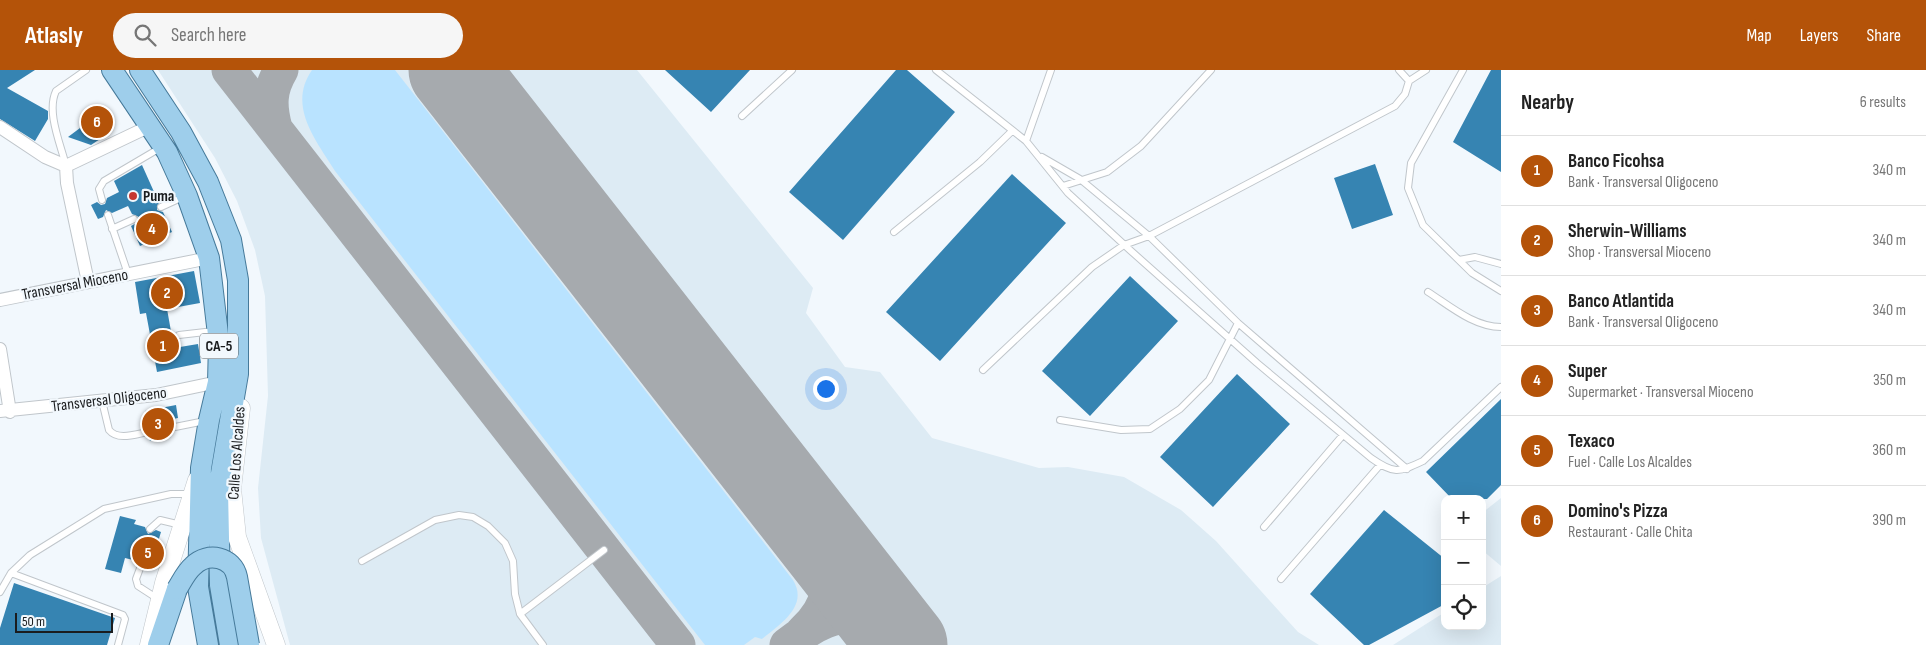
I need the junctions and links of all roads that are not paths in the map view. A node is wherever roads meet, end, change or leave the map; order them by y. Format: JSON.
{"nodes":[{"id":1,"x":86,"y":70,"type":"edge"},
{"id":2,"x":112,"y":70,"type":"edge"},
{"id":3,"x":140,"y":70,"type":"edge"},
{"id":4,"x":792,"y":70,"type":"edge"},
{"id":5,"x":936,"y":70,"type":"edge"},
{"id":6,"x":1051,"y":70,"type":"edge"},
{"id":7,"x":1211,"y":70,"type":"edge"},
{"id":8,"x":1399,"y":70,"type":"edge"},
{"id":9,"x":1426,"y":70,"type":"edge"},
{"id":10,"x":1462,"y":70,"type":"edge"},
{"id":11,"x":1409,"y":81,"type":"junction"},
{"id":12,"x":742,"y":116,"type":"dead end"},
{"id":13,"x":150,"y":126,"type":"junction"},
{"id":14,"x":0,"y":127,"type":"edge"},
{"id":15,"x":1012,"y":131,"type":"junction"},
{"id":16,"x":1026,"y":141,"type":"junction"},
{"id":17,"x":163,"y":146,"type":"junction"},
{"id":18,"x":1038,"y":155,"type":"junction"},
{"id":19,"x":66,"y":166,"type":"junction"},
{"id":20,"x":1080,"y":179,"type":"junction"},
{"id":21,"x":1063,"y":186,"type":"junction"},
{"id":22,"x":187,"y":196,"type":"junction"},
{"id":23,"x":102,"y":200,"type":"dead end"},
{"id":24,"x":161,"y":207,"type":"dead end"},
{"id":25,"x":108,"y":215,"type":"dead end"},
{"id":26,"x":134,"y":219,"type":"dead end"},
{"id":27,"x":112,"y":229,"type":"junction"},
{"id":28,"x":894,"y":232,"type":"dead end"},
{"id":29,"x":1149,"y":236,"type":"junction"},
{"id":30,"x":1124,"y":245,"type":"junction"},
{"id":31,"x":208,"y":258,"type":"junction"},
{"id":32,"x":1459,"y":260,"type":"junction"},
{"id":33,"x":1501,"y":264,"type":"edge"},
{"id":34,"x":128,"y":274,"type":"junction"},
{"id":35,"x":88,"y":282,"type":"junction"},
{"id":36,"x":1428,"y":292,"type":"dead end"},
{"id":37,"x":1501,"y":292,"type":"edge"},
{"id":38,"x":0,"y":300,"type":"edge"},
{"id":39,"x":1238,"y":323,"type":"junction"},
{"id":40,"x":1501,"y":327,"type":"edge"},
{"id":41,"x":218,"y":331,"type":"junction"},
{"id":42,"x":179,"y":335,"type":"dead end"},
{"id":43,"x":1230,"y":340,"type":"junction"},
{"id":44,"x":0,"y":349,"type":"edge"},
{"id":45,"x":983,"y":370,"type":"dead end"},
{"id":46,"x":238,"y":374,"type":"junction"},
{"id":47,"x":218,"y":382,"type":"junction"},
{"id":48,"x":1501,"y":387,"type":"edge"},
{"id":49,"x":102,"y":401,"type":"junction"},
{"id":50,"x":5,"y":412,"type":"edge"},
{"id":51,"x":209,"y":420,"type":"junction"},
{"id":52,"x":1060,"y":420,"type":"dead end"},
{"id":53,"x":170,"y":428,"type":"dead end"},
{"id":54,"x":148,"y":432,"type":"dead end"},
{"id":55,"x":1343,"y":435,"type":"junction"},
{"id":56,"x":1380,"y":465,"type":"junction"},
{"id":57,"x":202,"y":468,"type":"junction"},
{"id":58,"x":1407,"y":469,"type":"junction"},
{"id":59,"x":193,"y":494,"type":"junction"},
{"id":60,"x":182,"y":526,"type":"junction"},
{"id":61,"x":1264,"y":527,"type":"dead end"},
{"id":62,"x":150,"y":528,"type":"dead end"},
{"id":63,"x":604,"y":550,"type":"dead end"},
{"id":64,"x":362,"y":561,"type":"dead end"},
{"id":65,"x":142,"y":563,"type":"dead end"},
{"id":66,"x":11,"y":574,"type":"junction"},
{"id":67,"x":1281,"y":579,"type":"dead end"},
{"id":68,"x":0,"y":592,"type":"edge"},
{"id":69,"x":160,"y":600,"type":"junction"},
{"id":70,"x":520,"y":614,"type":"junction"},
{"id":71,"x":166,"y":622,"type":"junction"},
{"id":72,"x":118,"y":645,"type":"edge"},
{"id":73,"x":148,"y":645,"type":"edge"},
{"id":74,"x":158,"y":645,"type":"edge"},
{"id":75,"x":170,"y":645,"type":"edge"},
{"id":76,"x":208,"y":645,"type":"edge"},
{"id":77,"x":230,"y":645,"type":"edge"},
{"id":78,"x":248,"y":645,"type":"edge"},
{"id":79,"x":276,"y":645,"type":"edge"},
{"id":80,"x":543,"y":645,"type":"edge"}],
"edges":[{"from":1,"to":19,"type":"lane"},
{"from":2,"to":13,"type":"main road","number":"CA-5"},
{"from":3,"to":46,"type":"main road","number":"CA-5"},
{"from":4,"to":12,"type":"lane"},
{"from":5,"to":15,"type":"lane"},
{"from":6,"to":16,"type":"lane"},
{"from":7,"to":20,"type":"lane"},
{"from":8,"to":11,"type":"lane"},
{"from":9,"to":11,"type":"lane"},
{"from":10,"to":32,"type":"lane"},
{"from":11,"to":29,"type":"lane"},
{"from":13,"to":17,"type":"main road","number":"CA-5"},
{"from":13,"to":19,"type":"street"},
{"from":14,"to":19,"type":"street"},
{"from":15,"to":16,"type":"lane"},
{"from":15,"to":28,"type":"lane"},
{"from":16,"to":18,"type":"lane"},
{"from":17,"to":22,"type":"main road","number":"CA-5"},
{"from":17,"to":23,"type":"lane"},
{"from":18,"to":20,"type":"lane"},
{"from":18,"to":21,"type":"lane"},
{"from":19,"to":35,"type":"street"},
{"from":20,"to":21,"type":"lane"},
{"from":20,"to":29,"type":"lane"},
{"from":21,"to":30,"type":"lane"},
{"from":22,"to":24,"type":"lane"},
{"from":22,"to":31,"type":"main road","number":"CA-5"},
{"from":25,"to":27,"type":"lane"},
{"from":26,"to":27,"type":"lane"},
{"from":27,"to":34,"type":"lane"},
{"from":29,"to":30,"type":"lane"},
{"from":29,"to":39,"type":"lane"},
{"from":30,"to":43,"type":"lane"},
{"from":30,"to":45,"type":"lane"},
{"from":31,"to":34,"type":"street","name":"Transversal Mioceno"},
{"from":31,"to":41,"type":"main road","number":"CA-5"},
{"from":32,"to":33,"type":"lane"},
{"from":32,"to":37,"type":"lane"},
{"from":34,"to":35,"type":"street","name":"Transversal Mioceno"},
{"from":35,"to":38,"type":"street","name":"Transversal Mioceno"},
{"from":36,"to":40,"type":"lane"},
{"from":39,"to":43,"type":"lane"},
{"from":39,"to":58,"type":"lane"},
{"from":41,"to":42,"type":"lane"},
{"from":41,"to":47,"type":"main road","number":"CA-5"},
{"from":43,"to":52,"type":"lane"},
{"from":43,"to":55,"type":"lane"},
{"from":44,"to":50,"type":"street"},
{"from":46,"to":77,"type":"main road","number":"CA-5"},
{"from":46,"to":79,"type":"main road","name":"Calle Los Alcaldes"},
{"from":47,"to":49,"type":"street","name":"Transversal Oligoceno"},
{"from":47,"to":51,"type":"main road","number":"CA-5"},
{"from":48,"to":58,"type":"lane"},
{"from":49,"to":50,"type":"street","name":"Transversal Oligoceno"},
{"from":49,"to":54,"type":"lane"},
{"from":51,"to":53,"type":"lane"},
{"from":51,"to":57,"type":"main road","number":"CA-5"},
{"from":55,"to":56,"type":"lane"},
{"from":55,"to":61,"type":"lane"},
{"from":56,"to":58,"type":"lane"},
{"from":56,"to":67,"type":"lane"},
{"from":57,"to":59,"type":"main road"},
{"from":57,"to":76,"type":"main road","number":"CA-5"},
{"from":59,"to":60,"type":"main road"},
{"from":59,"to":66,"type":"lane"},
{"from":60,"to":62,"type":"lane"},
{"from":60,"to":69,"type":"main road"},
{"from":63,"to":70,"type":"lane"},
{"from":64,"to":70,"type":"lane"},
{"from":65,"to":69,"type":"lane"},
{"from":66,"to":68,"type":"lane"},
{"from":66,"to":72,"type":"lane"},
{"from":69,"to":73,"type":"main road"},
{"from":70,"to":80,"type":"lane"},
{"from":71,"to":74,"type":"main road"},
{"from":71,"to":75,"type":"main road"},
{"from":71,"to":78,"type":"main road","bridge":true}]}
